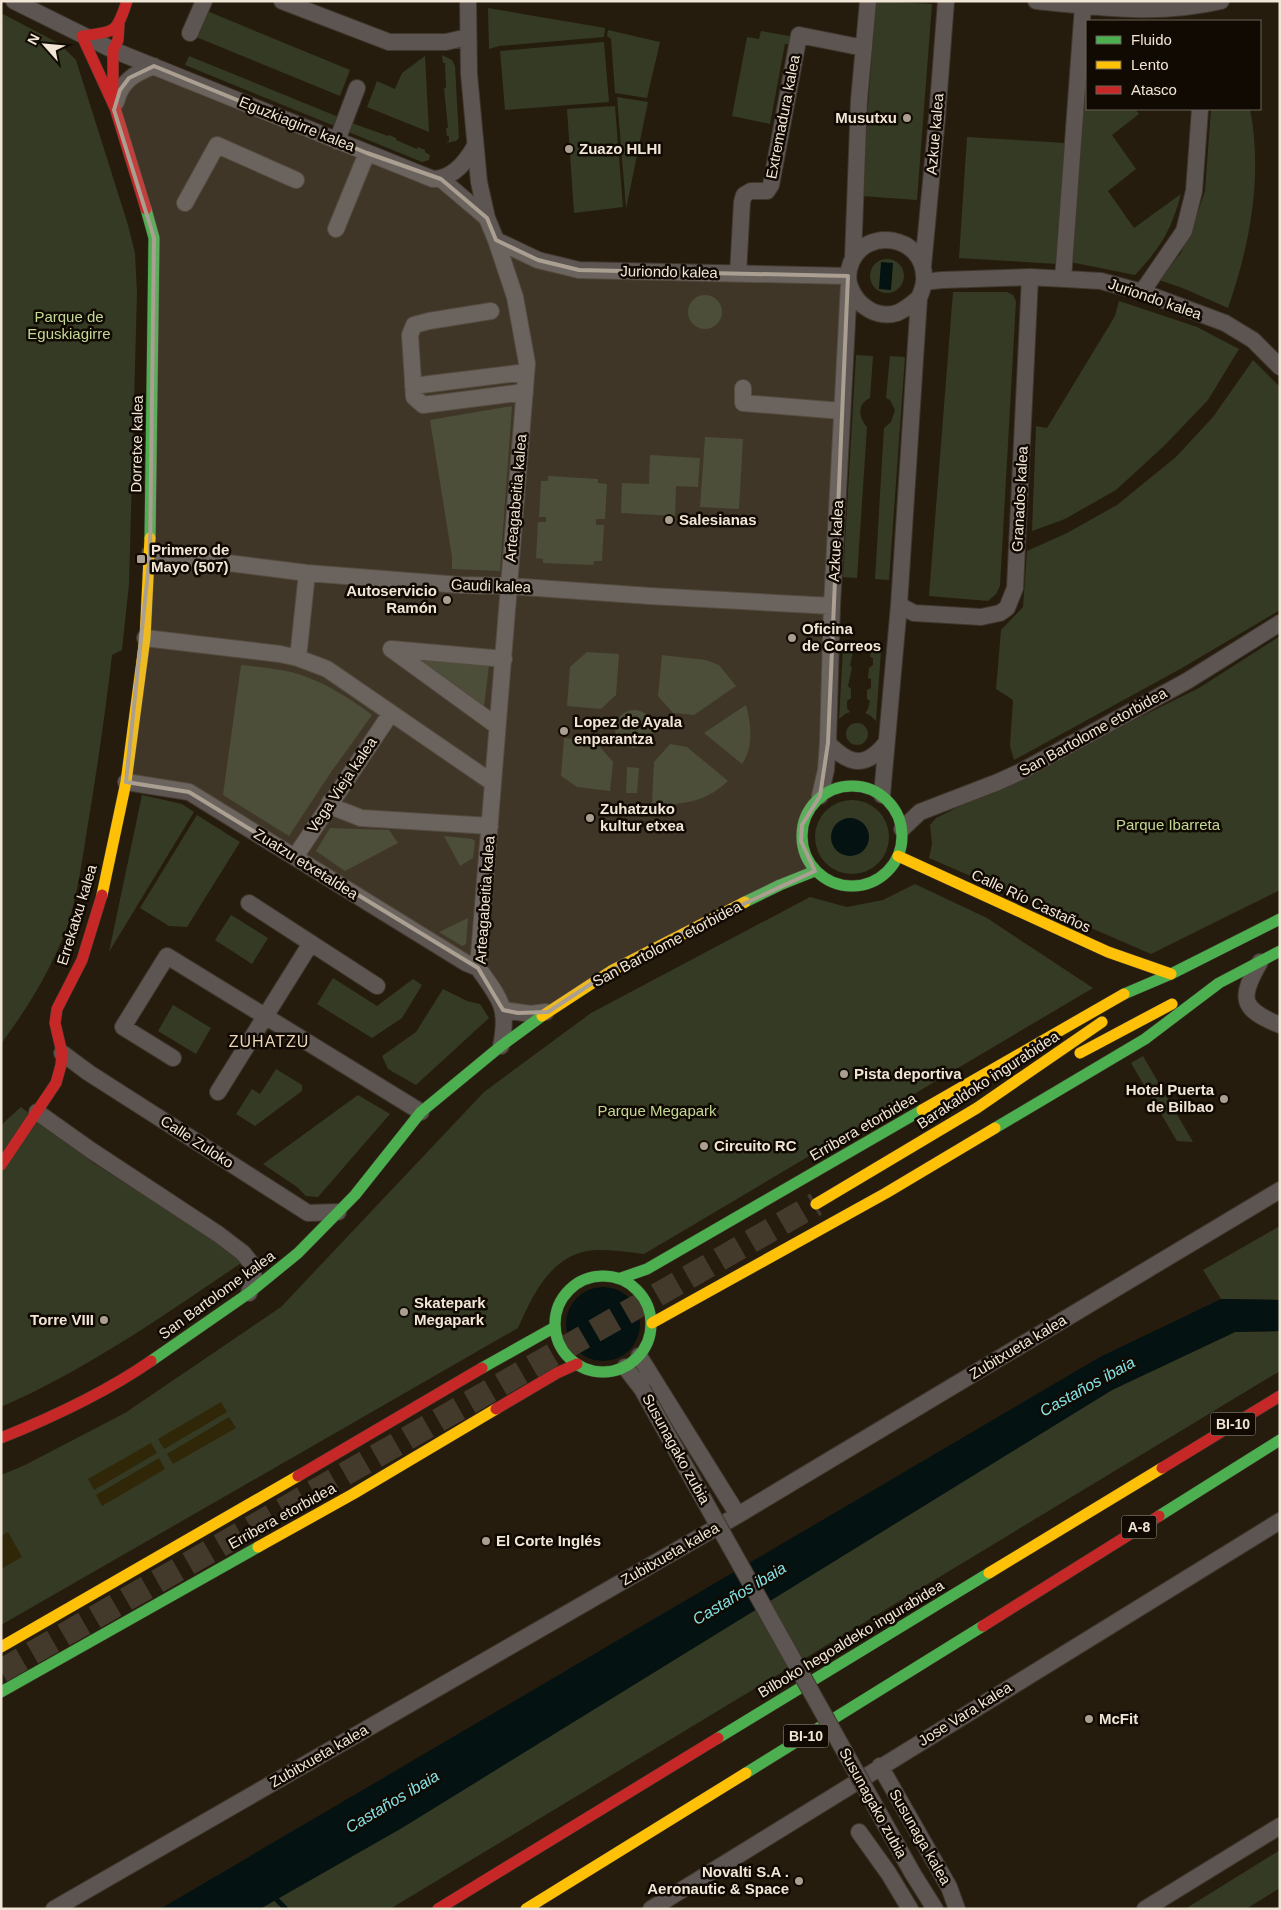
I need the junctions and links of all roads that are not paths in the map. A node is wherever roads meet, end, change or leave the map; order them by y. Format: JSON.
{"nodes":[{"id":1,"x":14,"y":1,"type":"edge"},
{"id":2,"x":127,"y":1,"type":"edge"},
{"id":3,"x":204,"y":1,"type":"edge"},
{"id":4,"x":282,"y":1,"type":"edge"},
{"id":5,"x":468,"y":1,"type":"edge"},
{"id":6,"x":868,"y":1,"type":"edge"},
{"id":7,"x":946,"y":1,"type":"edge"},
{"id":8,"x":1036,"y":1,"type":"edge"},
{"id":9,"x":1221,"y":1,"type":"edge"},
{"id":10,"x":1073,"y":4,"type":"edge"},
{"id":11,"x":1160,"y":16,"type":"edge"},
{"id":12,"x":119,"y":25,"type":"junction"},
{"id":13,"x":190,"y":33,"type":"dead end"},
{"id":14,"x":82,"y":36,"type":"junction"},
{"id":15,"x":468,"y":37,"type":"junction"},
{"id":16,"x":864,"y":48,"type":"junction"},
{"id":17,"x":113,"y":50,"type":"junction"},
{"id":18,"x":154,"y":66,"type":"junction"},
{"id":19,"x":357,"y":88,"type":"dead end"},
{"id":20,"x":114,"y":110,"type":"junction"},
{"id":21,"x":1200,"y":110,"type":"edge"},
{"id":22,"x":337,"y":141,"type":"junction"},
{"id":23,"x":475,"y":146,"type":"junction"},
{"id":24,"x":367,"y":153,"type":"junction"},
{"id":25,"x":441,"y":179,"type":"junction"},
{"id":26,"x":296,"y":180,"type":"dead end"},
{"id":27,"x":186,"y":203,"type":"dead end"},
{"id":28,"x":487,"y":218,"type":"junction"},
{"id":29,"x":336,"y":229,"type":"dead end"},
{"id":30,"x":496,"y":240,"type":"junction"},
{"id":31,"x":853,"y":258,"type":"junction"},
{"id":32,"x":923,"y":266,"type":"junction"},
{"id":33,"x":738,"y":274,"type":"junction"},
{"id":34,"x":1030,"y":277,"type":"junction"},
{"id":35,"x":1063,"y":279,"type":"junction"},
{"id":36,"x":849,"y":281,"type":"junction"},
{"id":37,"x":922,"y":290,"type":"junction"},
{"id":38,"x":1142,"y":292,"type":"junction"},
{"id":39,"x":491,"y":312,"type":"dead end"},
{"id":40,"x":1280,"y":367,"type":"edge"},
{"id":41,"x":526,"y":372,"type":"junction"},
{"id":42,"x":414,"y":386,"type":"junction"},
{"id":43,"x":743,"y":388,"type":"dead end"},
{"id":44,"x":525,"y":392,"type":"junction"},
{"id":45,"x":842,"y":410,"type":"junction"},
{"id":46,"x":150,"y":553,"type":"junction"},
{"id":47,"x":307,"y":573,"type":"junction"},
{"id":48,"x":509,"y":586,"type":"junction"},
{"id":49,"x":899,"y":605,"type":"junction"},
{"id":50,"x":832,"y":606,"type":"junction"},
{"id":51,"x":1280,"y":623,"type":"edge"},
{"id":52,"x":144,"y":638,"type":"junction"},
{"id":53,"x":298,"y":658,"type":"junction"},
{"id":54,"x":504,"y":659,"type":"junction"},
{"id":55,"x":391,"y":713,"type":"junction"},
{"id":56,"x":497,"y":726,"type":"junction"},
{"id":57,"x":886,"y":743,"type":"junction"},
{"id":58,"x":828,"y":744,"type":"junction"},
{"id":59,"x":126,"y":782,"type":"junction"},
{"id":60,"x":493,"y":783,"type":"junction"},
{"id":61,"x":882,"y":795,"type":"junction"},
{"id":62,"x":820,"y":796,"type":"junction"},
{"id":63,"x":330,"y":802,"type":"junction"},
{"id":64,"x":490,"y":826,"type":"junction"},
{"id":65,"x":902,"y":829,"type":"junction"},
{"id":66,"x":898,"y":856,"type":"junction"},
{"id":67,"x":295,"y":857,"type":"junction"},
{"id":68,"x":815,"y":871,"type":"junction"},
{"id":69,"x":249,"y":903,"type":"dead end"},
{"id":70,"x":1280,"y":918,"type":"edge"},
{"id":71,"x":311,"y":943,"type":"junction"},
{"id":72,"x":1280,"y":951,"type":"edge"},
{"id":73,"x":1108,"y":952,"type":"junction"},
{"id":74,"x":1262,"y":960,"type":"junction"},
{"id":75,"x":1117,"y":966,"type":"dead end"},
{"id":76,"x":478,"y":968,"type":"junction"},
{"id":77,"x":1171,"y":974,"type":"junction"},
{"id":78,"x":1219,"y":983,"type":"junction"},
{"id":79,"x":1119,"y":985,"type":"dead end"},
{"id":80,"x":377,"y":986,"type":"dead end"},
{"id":81,"x":1117,"y":997,"type":"junction"},
{"id":82,"x":503,"y":1010,"type":"junction"},
{"id":83,"x":548,"y":1012,"type":"junction"},
{"id":84,"x":265,"y":1017,"type":"junction"},
{"id":85,"x":1280,"y":1025,"type":"edge"},
{"id":86,"x":501,"y":1046,"type":"junction"},
{"id":87,"x":62,"y":1053,"type":"junction"},
{"id":88,"x":173,"y":1058,"type":"dead end"},
{"id":89,"x":218,"y":1092,"type":"dead end"},
{"id":90,"x":978,"y":1108,"type":"junction"},
{"id":91,"x":37,"y":1112,"type":"junction"},
{"id":92,"x":420,"y":1112,"type":"junction"},
{"id":93,"x":1,"y":1165,"type":"edge"},
{"id":94,"x":1280,"y":1190,"type":"edge"},
{"id":95,"x":816,"y":1204,"type":"tunnel mouth"},
{"id":96,"x":338,"y":1212,"type":"junction"},
{"id":97,"x":621,"y":1278,"type":"junction"},
{"id":98,"x":249,"y":1293,"type":"junction"},
{"id":99,"x":652,"y":1323,"type":"junction"},
{"id":100,"x":555,"y":1327,"type":"junction"},
{"id":101,"x":639,"y":1356,"type":"junction"},
{"id":102,"x":577,"y":1364,"type":"junction"},
{"id":103,"x":625,"y":1367,"type":"junction"},
{"id":104,"x":1280,"y":1396,"type":"edge"},
{"id":105,"x":1,"y":1438,"type":"edge"},
{"id":106,"x":1280,"y":1440,"type":"edge"},
{"id":107,"x":1194,"y":1493,"type":"joint"},
{"id":108,"x":738,"y":1515,"type":"junction"},
{"id":109,"x":1280,"y":1521,"type":"edge"},
{"id":110,"x":1085,"y":1560,"type":"joint"},
{"id":111,"x":1,"y":1647,"type":"edge"},
{"id":112,"x":1,"y":1692,"type":"edge"},
{"id":113,"x":880,"y":1766,"type":"junction"},
{"id":114,"x":1280,"y":1826,"type":"edge"},
{"id":115,"x":859,"y":1832,"type":"dead end"},
{"id":116,"x":913,"y":1874,"type":"junction"},
{"id":117,"x":54,"y":1909,"type":"edge"},
{"id":118,"x":438,"y":1909,"type":"edge"},
{"id":119,"x":526,"y":1909,"type":"edge"},
{"id":120,"x":652,"y":1909,"type":"edge"},
{"id":121,"x":910,"y":1909,"type":"edge"},
{"id":122,"x":930,"y":1909,"type":"edge"},
{"id":123,"x":935,"y":1909,"type":"edge"},
{"id":124,"x":957,"y":1909,"type":"edge"},
{"id":125,"x":1145,"y":1909,"type":"edge"}],
"edges":[{"from":1,"to":14,"type":"street","name":"Eguzkiagirre kalea"},
{"from":2,"to":12,"type":"main road","name":"Dorretxe kalea"},
{"from":3,"to":13,"type":"street"},
{"from":4,"to":15,"type":"street"},
{"from":5,"to":15,"type":"street","name":"Arteagabeitia kalea"},
{"from":6,"to":16,"type":"street"},
{"from":7,"to":32,"type":"street","name":"Azkue kalea"},
{"from":8,"to":10,"type":"street"},
{"from":9,"to":11,"type":"street"},
{"from":10,"to":11,"type":"street"},
{"from":10,"to":35,"type":"street"},
{"from":12,"to":14,"type":"main road"},
{"from":12,"to":17,"type":"main road","name":"Dorretxe kalea"},
{"from":14,"to":17,"type":"street","name":"Eguzkiagirre kalea"},
{"from":14,"to":20,"type":"main road","name":"Dorretxe kalea"},
{"from":15,"to":23,"type":"street","name":"Arteagabeitia kalea"},
{"from":16,"to":31,"type":"street"},
{"from":16,"to":33,"type":"street","name":"Extremadura kalea"},
{"from":17,"to":18,"type":"street","name":"Eguzkiagirre kalea"},
{"from":17,"to":20,"type":"main road","name":"Dorretxe kalea"},
{"from":18,"to":20,"type":"street"},
{"from":18,"to":22,"type":"street","name":"Eguzkiagirre kalea"},
{"from":19,"to":22,"type":"street"},
{"from":20,"to":46,"type":"main road","name":"Dorretxe kalea"},
{"from":21,"to":38,"type":"street"},
{"from":22,"to":24,"type":"street","name":"Eguzkiagirre kalea"},
{"from":23,"to":25,"type":"street"},
{"from":23,"to":28,"type":"street","name":"Arteagabeitia kalea"},
{"from":24,"to":25,"type":"street","name":"Eguzkiagirre kalea"},
{"from":24,"to":29,"type":"street"},
{"from":25,"to":28,"type":"street","name":"Arteagabeitia kalea"},
{"from":26,"to":27,"type":"street"},
{"from":28,"to":30,"type":"street","name":"Arteagabeitia kalea"},
{"from":30,"to":33,"type":"street","name":"Juriondo kalea"},
{"from":30,"to":41,"type":"street","name":"Arteagabeitia kalea"},
{"from":31,"to":32,"type":"street"},
{"from":31,"to":36,"type":"street"},
{"from":32,"to":37,"type":"street"},
{"from":33,"to":36,"type":"street","name":"Juriondo kalea"},
{"from":34,"to":35,"type":"street","name":"Juriondo kalea"},
{"from":34,"to":37,"type":"street","name":"Juriondo kalea"},
{"from":34,"to":49,"type":"street","name":"Granados kalea"},
{"from":35,"to":38,"type":"street","name":"Juriondo kalea"},
{"from":36,"to":37,"type":"street"},
{"from":36,"to":45,"type":"street","name":"Azkue kalea"},
{"from":37,"to":49,"type":"street"},
{"from":38,"to":40,"type":"street","name":"Juriondo kalea"},
{"from":39,"to":42,"type":"street"},
{"from":41,"to":42,"type":"street"},
{"from":41,"to":44,"type":"street","name":"Arteagabeitia kalea"},
{"from":42,"to":44,"type":"street"},
{"from":43,"to":45,"type":"street"},
{"from":44,"to":48,"type":"street","name":"Arteagabeitia kalea"},
{"from":45,"to":50,"type":"street","name":"Azkue kalea"},
{"from":46,"to":47,"type":"street","name":"Gaudi kalea"},
{"from":46,"to":52,"type":"main road","name":"Dorretxe kalea"},
{"from":47,"to":48,"type":"street","name":"Gaudi kalea"},
{"from":47,"to":53,"type":"street"},
{"from":48,"to":50,"type":"street","name":"Gaudi kalea"},
{"from":48,"to":54,"type":"street","name":"Arteagabeitia kalea"},
{"from":49,"to":57,"type":"street"},
{"from":50,"to":58,"type":"street","name":"Azkue kalea"},
{"from":51,"to":65,"type":"street","name":"San Bartolome etorbidea"},
{"from":52,"to":53,"type":"street"},
{"from":52,"to":59,"type":"main road","name":"Dorretxe kalea"},
{"from":53,"to":55,"type":"street"},
{"from":54,"to":56,"type":"street","name":"Arteagabeitia kalea"},
{"from":54,"to":56,"type":"street"},
{"from":55,"to":60,"type":"street"},
{"from":55,"to":63,"type":"street","name":"Vega Vieja kalea"},
{"from":56,"to":60,"type":"street","name":"Arteagabeitia kalea"},
{"from":57,"to":58,"type":"street"},
{"from":57,"to":61,"type":"street"},
{"from":58,"to":62,"type":"street","name":"Azkue kalea"},
{"from":59,"to":67,"type":"street","name":"Zuatzu etxetaldea"},
{"from":59,"to":87,"type":"main road","name":"Errekatxu kalea"},
{"from":60,"to":64,"type":"street","name":"Arteagabeitia kalea"},
{"from":61,"to":62,"type":"main road"},
{"from":61,"to":65,"type":"main road"},
{"from":62,"to":68,"type":"main road"},
{"from":63,"to":64,"type":"street"},
{"from":63,"to":67,"type":"street","name":"Vega Vieja kalea"},
{"from":64,"to":76,"type":"street","name":"Arteagabeitia kalea"},
{"from":65,"to":66,"type":"main road"},
{"from":66,"to":68,"type":"main road"},
{"from":66,"to":73,"type":"main road","name":"Calle Río Castaños"},
{"from":67,"to":76,"type":"street","name":"Zuatzu etxetaldea"},
{"from":68,"to":83,"type":"main road","name":"San Bartolome etorbidea"},
{"from":69,"to":71,"type":"street"},
{"from":70,"to":77,"type":"main road","name":"Erribera etorbidea"},
{"from":71,"to":80,"type":"street"},
{"from":71,"to":84,"type":"street"},
{"from":72,"to":74,"type":"main road"},
{"from":73,"to":75,"type":"main road"},
{"from":73,"to":77,"type":"main road","name":"Calle Río Castaños"},
{"from":74,"to":78,"type":"main road"},
{"from":74,"to":85,"type":"street"},
{"from":76,"to":82,"type":"street","name":"Arteagabeitia kalea"},
{"from":77,"to":81,"type":"main road","name":"Erribera etorbidea"},
{"from":77,"to":90,"type":"main road","name":"Barakaldoko ingurabidea"},
{"from":78,"to":90,"type":"main road"},
{"from":78,"to":99,"type":"main road"},
{"from":79,"to":81,"type":"main road"},
{"from":81,"to":97,"type":"main road","name":"Erribera etorbidea"},
{"from":82,"to":83,"type":"street"},
{"from":82,"to":86,"type":"street","name":"Arteagabeitia kalea"},
{"from":83,"to":86,"type":"main road","name":"San Bartolome etorbidea"},
{"from":84,"to":88,"type":"street"},
{"from":84,"to":89,"type":"street"},
{"from":84,"to":92,"type":"street"},
{"from":86,"to":92,"type":"main road","name":"San Bartolome kalea"},
{"from":87,"to":91,"type":"main road"},
{"from":87,"to":96,"type":"street","name":"Calle Zuloko"},
{"from":90,"to":95,"type":"main road","name":"Barakaldoko ingurabidea"},
{"from":91,"to":93,"type":"main road"},
{"from":91,"to":98,"type":"street"},
{"from":92,"to":96,"type":"main road","name":"San Bartolome kalea"},
{"from":94,"to":108,"type":"street","name":"Zubitxueta kalea"},
{"from":96,"to":98,"type":"main road","name":"San Bartolome kalea"},
{"from":97,"to":99,"type":"main road"},
{"from":97,"to":100,"type":"main road"},
{"from":98,"to":105,"type":"main road","name":"San Bartolome kalea"},
{"from":99,"to":101,"type":"main road"},
{"from":100,"to":102,"type":"main road"},
{"from":100,"to":111,"type":"main road","name":"Erribera etorbidea"},
{"from":101,"to":103,"type":"main road"},
{"from":101,"to":108,"type":"street"},
{"from":102,"to":103,"type":"main road"},
{"from":102,"to":112,"type":"main road","name":"Erribera etorbidea"},
{"from":103,"to":116,"type":"street","name":"Susunagako zubia","bridge":true},
{"from":104,"to":118,"type":"main road","name":"Bilboko hegoaldeko ingurabidea","number":"BI-10"},
{"from":106,"to":107,"type":"main road","number":"BI-10"},
{"from":107,"to":110,"type":"main road","number":"A-8"},
{"from":108,"to":117,"type":"street","name":"Zubitxueta kalea"},
{"from":109,"to":113,"type":"street","name":"Jose Vara kalea"},
{"from":110,"to":119,"type":"main road","number":"BI-10"},
{"from":113,"to":120,"type":"street","name":"Jose Vara kalea"},
{"from":113,"to":124,"type":"street","name":"Susunaga kalea"},
{"from":114,"to":125,"type":"street"},
{"from":115,"to":121,"type":"street"},
{"from":116,"to":122,"type":"street","name":"Susunaga kalea"},
{"from":116,"to":123,"type":"street","name":"Susunaga kalea"}]}
